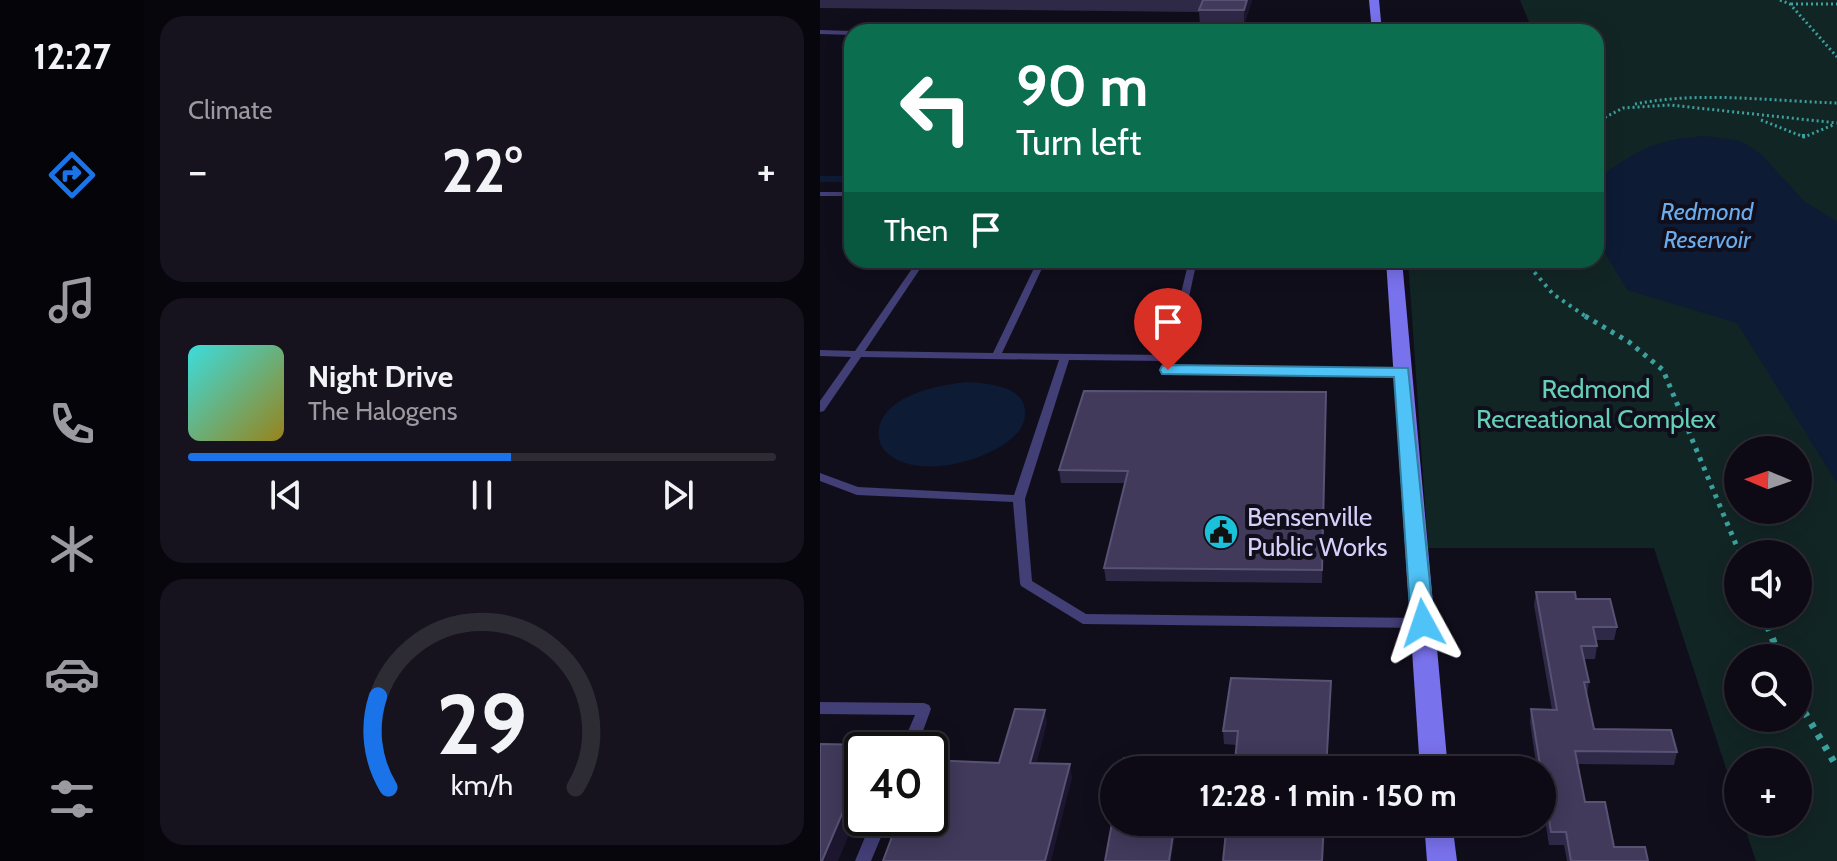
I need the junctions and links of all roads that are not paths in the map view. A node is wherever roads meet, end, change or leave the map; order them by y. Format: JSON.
{"nodes":[{"id":1,"x":1374,"y":0,"type":"edge"},
{"id":2,"x":1376,"y":24,"type":"edge"},
{"id":3,"x":820,"y":32,"type":"edge"},
{"id":4,"x":844,"y":33,"type":"edge"},
{"id":5,"x":820,"y":194,"type":"edge"},
{"id":6,"x":844,"y":194,"type":"edge"},
{"id":7,"x":916,"y":268,"type":"edge"},
{"id":8,"x":1038,"y":268,"type":"edge"},
{"id":9,"x":1191,"y":268,"type":"edge"},
{"id":10,"x":1395,"y":268,"type":"edge"},
{"id":11,"x":820,"y":353,"type":"edge"},
{"id":12,"x":857,"y":354,"type":"junction"},
{"id":13,"x":996,"y":356,"type":"junction"},
{"id":14,"x":1065,"y":357,"type":"junction"},
{"id":15,"x":1171,"y":358,"type":"junction"},
{"id":16,"x":1402,"y":372,"type":"junction"},
{"id":17,"x":820,"y":409,"type":"edge"},
{"id":18,"x":820,"y":477,"type":"edge"},
{"id":19,"x":1019,"y":499,"type":"junction"},
{"id":20,"x":1423,"y":623,"type":"junction"},
{"id":21,"x":820,"y":708,"type":"edge"},
{"id":22,"x":915,"y":732,"type":"edge"},
{"id":23,"x":1433,"y":756,"type":"edge"},
{"id":24,"x":873,"y":836,"type":"edge"},
{"id":25,"x":1439,"y":836,"type":"edge"},
{"id":26,"x":863,"y":861,"type":"edge"},
{"id":27,"x":1442,"y":861,"type":"edge"}],
"edges":[{"from":1,"to":2,"type":"street"},
{"from":3,"to":4,"type":"lane"},
{"from":5,"to":6,"type":"lane"},
{"from":7,"to":12,"type":"lane"},
{"from":8,"to":13,"type":"lane"},
{"from":9,"to":15,"type":"lane"},
{"from":10,"to":16,"type":"street"},
{"from":11,"to":12,"type":"lane"},
{"from":12,"to":13,"type":"lane"},
{"from":12,"to":17,"type":"lane"},
{"from":13,"to":14,"type":"lane"},
{"from":14,"to":15,"type":"lane"},
{"from":14,"to":19,"type":"lane"},
{"from":15,"to":16,"type":"lane"},
{"from":16,"to":20,"type":"street"},
{"from":18,"to":19,"type":"lane"},
{"from":19,"to":20,"type":"lane"},
{"from":20,"to":23,"type":"street"},
{"from":21,"to":22,"type":"lane"},
{"from":24,"to":26,"type":"lane"},
{"from":25,"to":27,"type":"street"}]}
